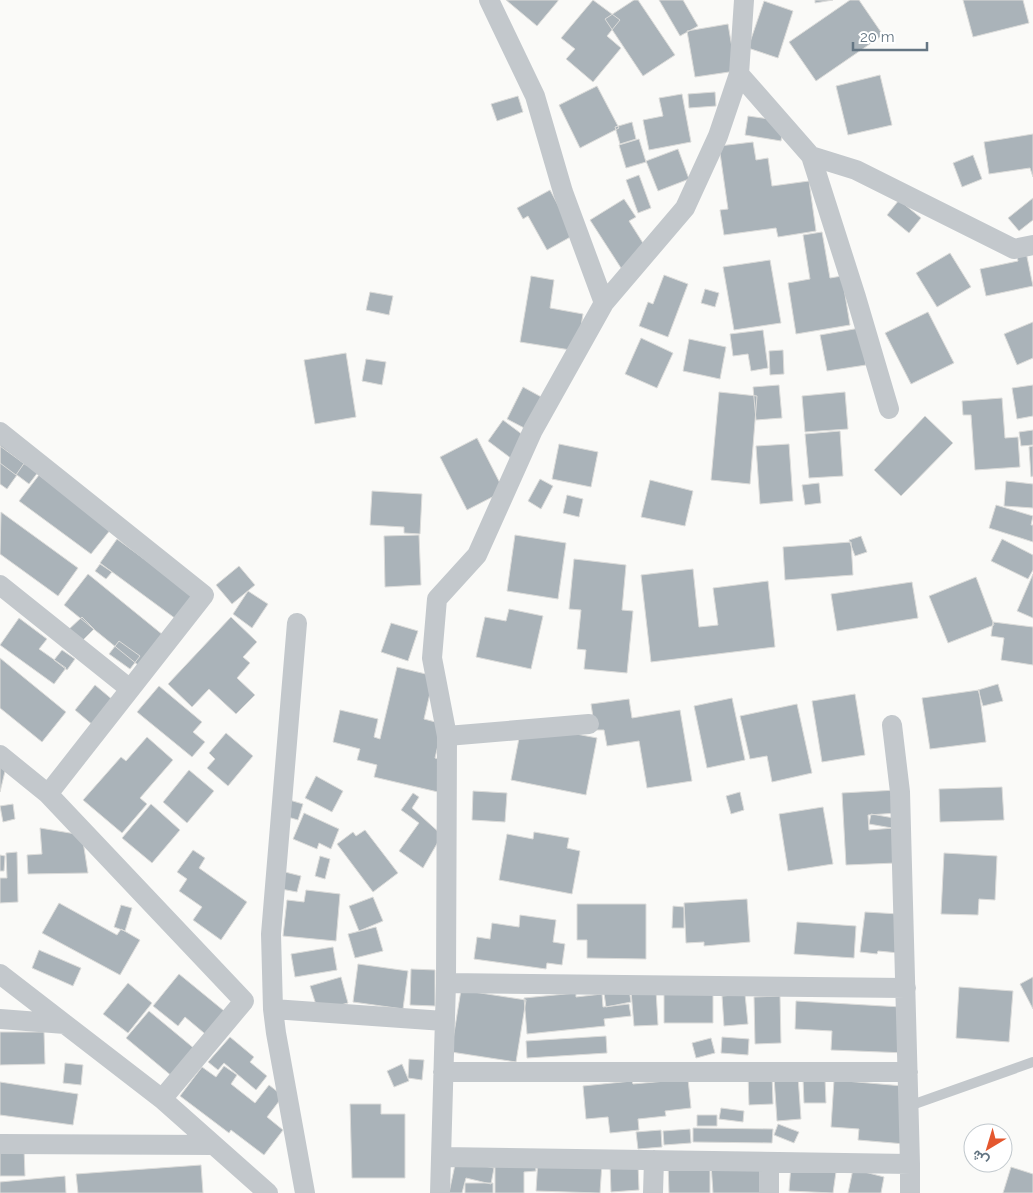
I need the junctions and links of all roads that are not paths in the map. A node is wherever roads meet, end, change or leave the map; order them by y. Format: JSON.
{"nodes":[{"id":1,"x":489,"y":0,"type":"edge"},
{"id":2,"x":744,"y":0,"type":"edge"},
{"id":3,"x":739,"y":74,"type":"junction"},
{"id":4,"x":811,"y":156,"type":"junction"},
{"id":5,"x":1033,"y":246,"type":"edge"},
{"id":6,"x":604,"y":303,"type":"junction"},
{"id":7,"x":889,"y":409,"type":"dead end"},
{"id":8,"x":0,"y":432,"type":"edge"},
{"id":9,"x":0,"y":584,"type":"edge"},
{"id":10,"x":297,"y":624,"type":"dead end"},
{"id":11,"x":130,"y":689,"type":"junction"},
{"id":12,"x":589,"y":724,"type":"dead end"},
{"id":13,"x":892,"y":725,"type":"dead end"},
{"id":14,"x":446,"y":736,"type":"junction"},
{"id":15,"x":0,"y":755,"type":"edge"},
{"id":16,"x":48,"y":794,"type":"junction"},
{"id":17,"x":0,"y":974,"type":"edge"},
{"id":18,"x":446,"y":983,"type":"junction"},
{"id":19,"x":906,"y":988,"type":"junction"},
{"id":20,"x":273,"y":1009,"type":"junction"},
{"id":21,"x":0,"y":1019,"type":"edge"},
{"id":22,"x":444,"y":1021,"type":"junction"},
{"id":23,"x":65,"y":1024,"type":"junction"},
{"id":24,"x":1033,"y":1062,"type":"edge"},
{"id":25,"x":444,"y":1072,"type":"junction"},
{"id":26,"x":908,"y":1072,"type":"junction"},
{"id":27,"x":162,"y":1099,"type":"junction"},
{"id":28,"x":909,"y":1106,"type":"junction"},
{"id":29,"x":0,"y":1144,"type":"edge"},
{"id":30,"x":214,"y":1145,"type":"junction"},
{"id":31,"x":441,"y":1157,"type":"junction"},
{"id":32,"x":654,"y":1160,"type":"junction"},
{"id":33,"x":769,"y":1162,"type":"junction"},
{"id":34,"x":910,"y":1164,"type":"junction"},
{"id":35,"x":268,"y":1193,"type":"edge"},
{"id":36,"x":305,"y":1193,"type":"edge"},
{"id":37,"x":440,"y":1193,"type":"edge"},
{"id":38,"x":653,"y":1193,"type":"edge"},
{"id":39,"x":769,"y":1193,"type":"edge"},
{"id":40,"x":910,"y":1193,"type":"edge"}],
"edges":[{"from":1,"to":6,"type":"street"},
{"from":2,"to":3,"type":"street"},
{"from":3,"to":4,"type":"street"},
{"from":3,"to":6,"type":"street"},
{"from":4,"to":5,"type":"street"},
{"from":4,"to":7,"type":"street"},
{"from":6,"to":14,"type":"street"},
{"from":8,"to":11,"type":"street"},
{"from":9,"to":11,"type":"street"},
{"from":10,"to":20,"type":"street"},
{"from":11,"to":16,"type":"street"},
{"from":12,"to":14,"type":"street"},
{"from":13,"to":19,"type":"street"},
{"from":14,"to":18,"type":"street"},
{"from":15,"to":16,"type":"street"},
{"from":16,"to":27,"type":"street"},
{"from":17,"to":23,"type":"street"},
{"from":18,"to":19,"type":"street"},
{"from":18,"to":22,"type":"street"},
{"from":19,"to":26,"type":"street"},
{"from":20,"to":22,"type":"street"},
{"from":20,"to":36,"type":"street"},
{"from":21,"to":23,"type":"street"},
{"from":22,"to":25,"type":"street"},
{"from":23,"to":27,"type":"street"},
{"from":24,"to":28,"type":"lane"},
{"from":25,"to":26,"type":"street"},
{"from":25,"to":31,"type":"street"},
{"from":26,"to":28,"type":"street"},
{"from":27,"to":30,"type":"street"},
{"from":28,"to":34,"type":"street"},
{"from":29,"to":30,"type":"street"},
{"from":30,"to":35,"type":"street"},
{"from":31,"to":32,"type":"street"},
{"from":31,"to":37,"type":"street"},
{"from":32,"to":33,"type":"street"},
{"from":32,"to":38,"type":"street"},
{"from":33,"to":34,"type":"street"},
{"from":33,"to":39,"type":"street"},
{"from":34,"to":40,"type":"street"}]}
